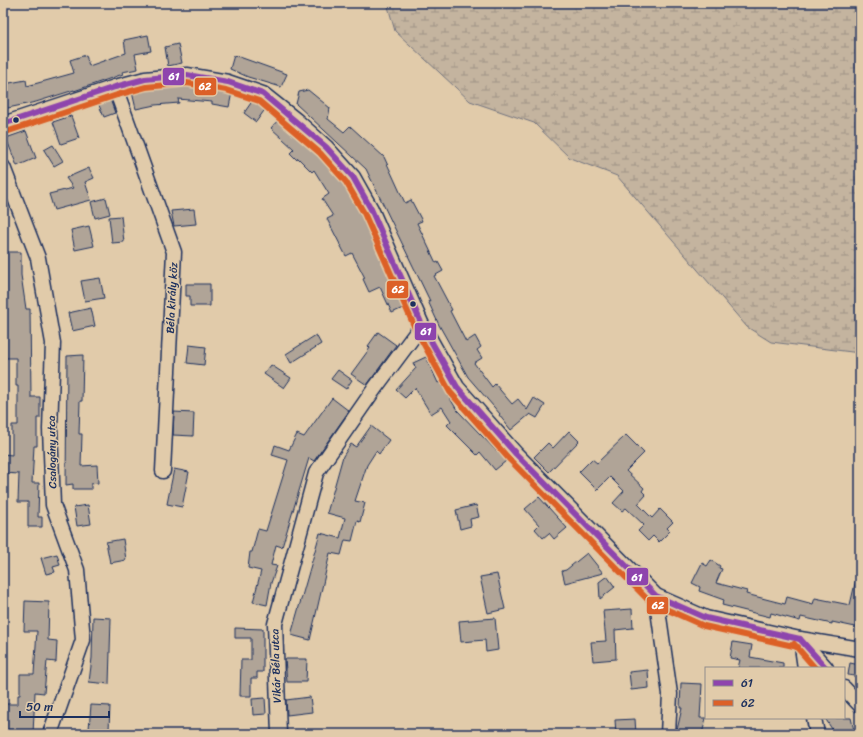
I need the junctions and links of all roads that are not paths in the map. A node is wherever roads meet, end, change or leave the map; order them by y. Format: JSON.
{"nodes":[{"id":1,"x":114,"y":87,"type":"junction"},
{"id":2,"x":3,"y":124,"type":"edge"},
{"id":3,"x":3,"y":167,"type":"edge"},
{"id":4,"x":422,"y":325,"type":"junction"},
{"id":5,"x":163,"y":471,"type":"dead end"},
{"id":6,"x":656,"y":596,"type":"junction"},
{"id":7,"x":800,"y":639,"type":"junction"},
{"id":8,"x":860,"y":649,"type":"edge"},
{"id":9,"x":805,"y":667,"type":"edge"},
{"id":10,"x":825,"y":667,"type":"edge"},
{"id":11,"x":845,"y":689,"type":"edge"},
{"id":12,"x":860,"y":705,"type":"edge"},
{"id":13,"x":814,"y":719,"type":"edge"},
{"id":14,"x":50,"y":734,"type":"edge"},
{"id":15,"x":279,"y":734,"type":"edge"},
{"id":16,"x":668,"y":734,"type":"edge"},
{"id":17,"x":817,"y":734,"type":"edge"}],
"edges":[{"from":1,"to":2,"type":"street"},
{"from":1,"to":4,"type":"street"},
{"from":1,"to":5,"type":"street","name":"Béla király köz"},
{"from":3,"to":14,"type":"street","name":"Csalogány utca"},
{"from":4,"to":6,"type":"street"},
{"from":4,"to":15,"type":"street","name":"Vikár Béla utca"},
{"from":6,"to":7,"type":"street"},
{"from":6,"to":16,"type":"street"},
{"from":7,"to":8,"type":"street"},
{"from":7,"to":9,"type":"street"},
{"from":7,"to":10,"type":"street"},
{"from":11,"to":12,"type":"street"},
{"from":13,"to":17,"type":"street"}]}
